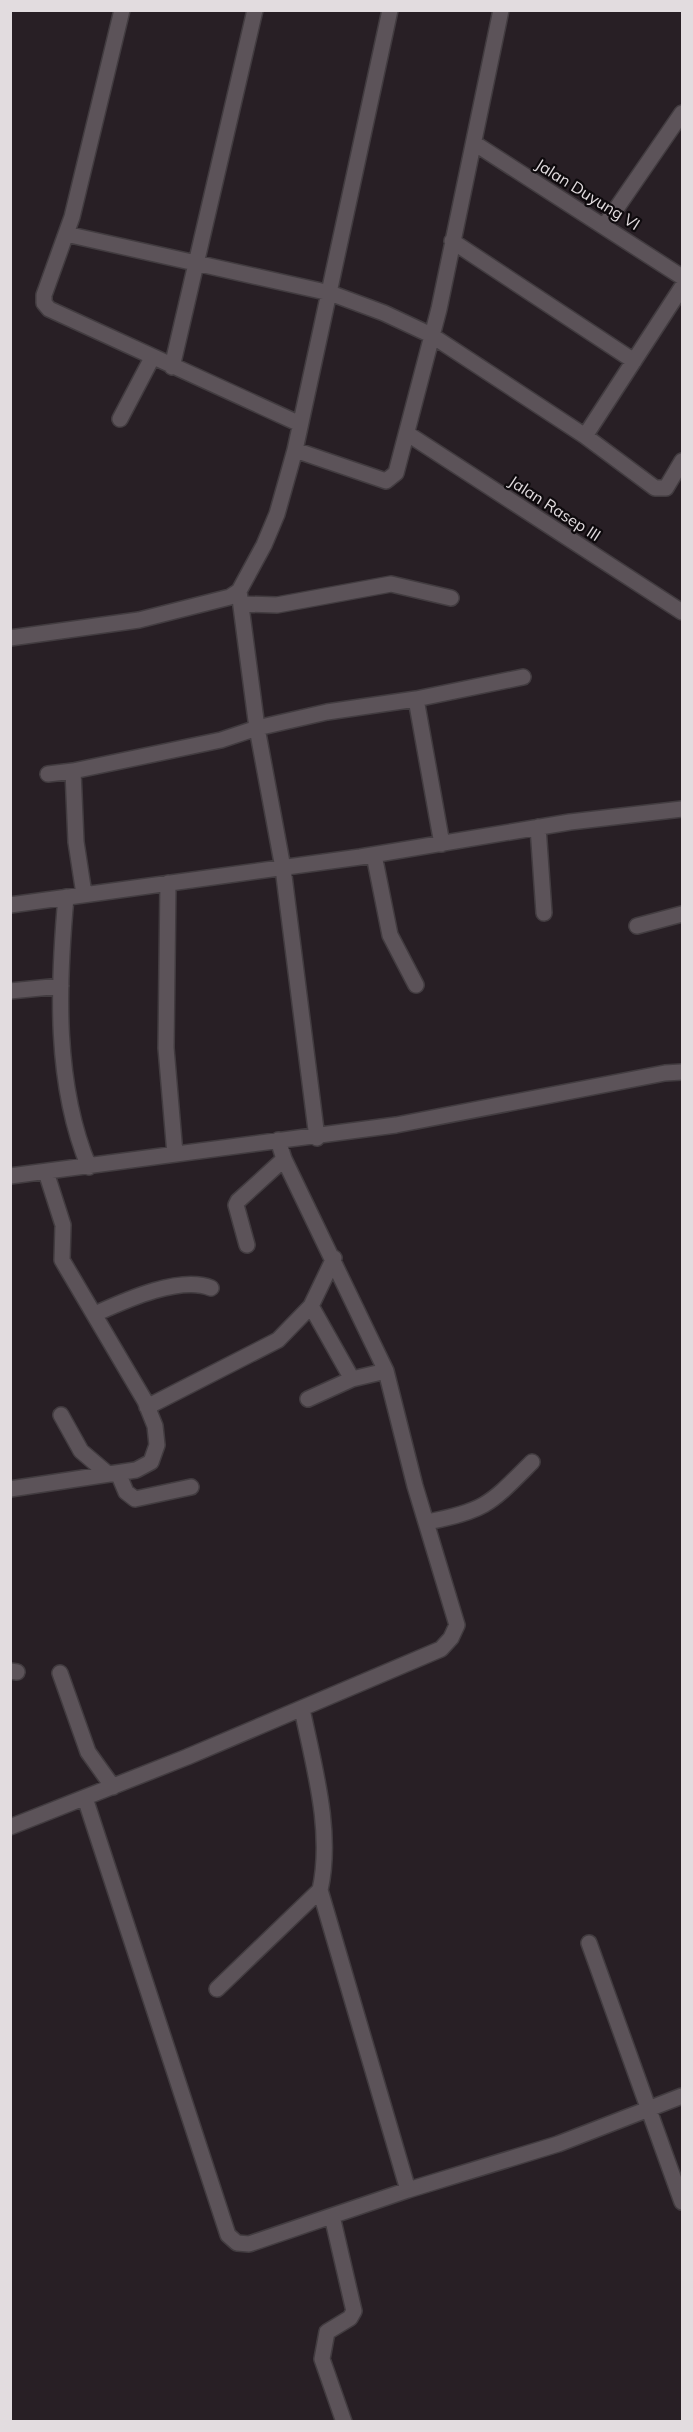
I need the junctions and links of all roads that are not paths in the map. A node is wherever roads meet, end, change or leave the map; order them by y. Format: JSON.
{"nodes":[{"id":1,"x":122,"y":10,"type":"edge"},
{"id":2,"x":255,"y":10,"type":"edge"},
{"id":3,"x":390,"y":10,"type":"edge"},
{"id":4,"x":501,"y":10,"type":"edge"},
{"id":5,"x":682,"y":113,"type":"edge"},
{"id":6,"x":474,"y":143,"type":"junction"},
{"id":7,"x":605,"y":225,"type":"junction"},
{"id":8,"x":66,"y":234,"type":"junction"},
{"id":9,"x":452,"y":241,"type":"junction"},
{"id":10,"x":196,"y":265,"type":"junction"},
{"id":11,"x":682,"y":277,"type":"edge"},
{"id":12,"x":682,"y":287,"type":"edge"},
{"id":13,"x":330,"y":293,"type":"junction"},
{"id":14,"x":431,"y":335,"type":"junction"},
{"id":15,"x":152,"y":358,"type":"junction"},
{"id":16,"x":634,"y":361,"type":"junction"},
{"id":17,"x":172,"y":367,"type":"junction"},
{"id":18,"x":120,"y":419,"type":"dead end"},
{"id":19,"x":300,"y":424,"type":"junction"},
{"id":20,"x":408,"y":434,"type":"junction"},
{"id":21,"x":585,"y":436,"type":"junction"},
{"id":22,"x":295,"y":450,"type":"junction"},
{"id":23,"x":682,"y":462,"type":"edge"},
{"id":24,"x":240,"y":598,"type":"junction"},
{"id":25,"x":452,"y":598,"type":"dead end"},
{"id":26,"x":682,"y":612,"type":"edge"},
{"id":27,"x":10,"y":638,"type":"edge"},
{"id":28,"x":523,"y":677,"type":"dead end"},
{"id":29,"x":416,"y":699,"type":"junction"},
{"id":30,"x":257,"y":728,"type":"junction"},
{"id":31,"x":73,"y":771,"type":"junction"},
{"id":32,"x":48,"y":774,"type":"dead end"},
{"id":33,"x":682,"y":809,"type":"edge"},
{"id":34,"x":538,"y":827,"type":"junction"},
{"id":35,"x":442,"y":844,"type":"junction"},
{"id":36,"x":374,"y":855,"type":"junction"},
{"id":37,"x":284,"y":868,"type":"junction"},
{"id":38,"x":168,"y":883,"type":"junction"},
{"id":39,"x":84,"y":894,"type":"junction"},
{"id":40,"x":66,"y":897,"type":"junction"},
{"id":41,"x":10,"y":905,"type":"edge"},
{"id":42,"x":544,"y":913,"type":"dead end"},
{"id":43,"x":682,"y":914,"type":"edge"},
{"id":44,"x":637,"y":926,"type":"dead end"},
{"id":45,"x":416,"y":985,"type":"dead end"},
{"id":46,"x":61,"y":986,"type":"junction"},
{"id":47,"x":10,"y":991,"type":"edge"},
{"id":48,"x":682,"y":1072,"type":"edge"},
{"id":49,"x":317,"y":1138,"type":"junction"},
{"id":50,"x":278,"y":1140,"type":"junction"},
{"id":51,"x":175,"y":1154,"type":"junction"},
{"id":52,"x":284,"y":1159,"type":"junction"},
{"id":53,"x":89,"y":1167,"type":"junction"},
{"id":54,"x":46,"y":1172,"type":"junction"},
{"id":55,"x":10,"y":1176,"type":"edge"},
{"id":56,"x":247,"y":1245,"type":"dead end"},
{"id":57,"x":334,"y":1258,"type":"junction"},
{"id":58,"x":211,"y":1288,"type":"dead end"},
{"id":59,"x":311,"y":1306,"type":"junction"},
{"id":60,"x":95,"y":1314,"type":"junction"},
{"id":61,"x":386,"y":1371,"type":"junction"},
{"id":62,"x":352,"y":1379,"type":"junction"},
{"id":63,"x":308,"y":1399,"type":"dead end"},
{"id":64,"x":147,"y":1407,"type":"junction"},
{"id":65,"x":61,"y":1415,"type":"dead end"},
{"id":66,"x":532,"y":1462,"type":"dead end"},
{"id":67,"x":113,"y":1473,"type":"junction"},
{"id":68,"x":191,"y":1487,"type":"dead end"},
{"id":69,"x":10,"y":1489,"type":"edge"},
{"id":70,"x":427,"y":1522,"type":"junction"},
{"id":71,"x":60,"y":1673,"type":"dead end"},
{"id":72,"x":302,"y":1709,"type":"junction"},
{"id":73,"x":113,"y":1787,"type":"junction"},
{"id":74,"x":86,"y":1798,"type":"junction"},
{"id":75,"x":10,"y":1827,"type":"edge"},
{"id":76,"x":320,"y":1890,"type":"junction"},
{"id":77,"x":589,"y":1943,"type":"dead end"},
{"id":78,"x":217,"y":1989,"type":"dead end"},
{"id":79,"x":682,"y":2096,"type":"edge"},
{"id":80,"x":648,"y":2109,"type":"junction"},
{"id":81,"x":408,"y":2190,"type":"junction"},
{"id":82,"x":682,"y":2202,"type":"edge"},
{"id":83,"x":332,"y":2216,"type":"junction"},
{"id":84,"x":344,"y":2421,"type":"edge"}],
"edges":[{"from":1,"to":8,"type":"street"},
{"from":2,"to":10,"type":"street"},
{"from":3,"to":13,"type":"street"},
{"from":4,"to":6,"type":"street"},
{"from":5,"to":7,"type":"street"},
{"from":6,"to":7,"type":"street","name":"Jalan Duyung VI"},
{"from":6,"to":9,"type":"street"},
{"from":7,"to":11,"type":"street","name":"Jalan Duyung VI"},
{"from":8,"to":10,"type":"street"},
{"from":8,"to":15,"type":"street"},
{"from":9,"to":14,"type":"street"},
{"from":9,"to":16,"type":"street"},
{"from":10,"to":13,"type":"street"},
{"from":10,"to":17,"type":"street"},
{"from":12,"to":16,"type":"street"},
{"from":13,"to":14,"type":"street"},
{"from":13,"to":19,"type":"street"},
{"from":14,"to":20,"type":"street"},
{"from":14,"to":21,"type":"street"},
{"from":15,"to":17,"type":"street"},
{"from":15,"to":18,"type":"street"},
{"from":16,"to":21,"type":"street"},
{"from":17,"to":19,"type":"street"},
{"from":19,"to":22,"type":"street"},
{"from":20,"to":22,"type":"street"},
{"from":20,"to":26,"type":"street","name":"Jalan Rasep III"},
{"from":21,"to":23,"type":"street"},
{"from":22,"to":24,"type":"street"},
{"from":24,"to":25,"type":"street"},
{"from":24,"to":27,"type":"street"},
{"from":24,"to":30,"type":"street"},
{"from":28,"to":29,"type":"street"},
{"from":29,"to":30,"type":"street"},
{"from":29,"to":35,"type":"street"},
{"from":30,"to":31,"type":"street"},
{"from":30,"to":37,"type":"street"},
{"from":31,"to":32,"type":"street"},
{"from":31,"to":39,"type":"street"},
{"from":33,"to":34,"type":"street"},
{"from":34,"to":35,"type":"street"},
{"from":34,"to":42,"type":"street"},
{"from":35,"to":36,"type":"street"},
{"from":36,"to":37,"type":"street"},
{"from":36,"to":45,"type":"street"},
{"from":37,"to":38,"type":"street"},
{"from":37,"to":49,"type":"street"},
{"from":38,"to":39,"type":"street"},
{"from":38,"to":51,"type":"street"},
{"from":39,"to":40,"type":"street"},
{"from":40,"to":41,"type":"street"},
{"from":40,"to":46,"type":"street"},
{"from":43,"to":44,"type":"street"},
{"from":46,"to":47,"type":"street"},
{"from":46,"to":53,"type":"street"},
{"from":48,"to":49,"type":"street"},
{"from":49,"to":50,"type":"street"},
{"from":50,"to":51,"type":"street"},
{"from":50,"to":52,"type":"street"},
{"from":51,"to":53,"type":"street"},
{"from":52,"to":56,"type":"street"},
{"from":52,"to":57,"type":"street"},
{"from":53,"to":54,"type":"street"},
{"from":54,"to":55,"type":"street"},
{"from":54,"to":60,"type":"street"},
{"from":57,"to":59,"type":"street"},
{"from":57,"to":61,"type":"street"},
{"from":58,"to":60,"type":"street"},
{"from":59,"to":62,"type":"street"},
{"from":59,"to":64,"type":"street"},
{"from":60,"to":64,"type":"street"},
{"from":61,"to":62,"type":"street"},
{"from":61,"to":70,"type":"street"},
{"from":62,"to":63,"type":"street"},
{"from":64,"to":67,"type":"street"},
{"from":65,"to":67,"type":"street"},
{"from":66,"to":70,"type":"street"},
{"from":67,"to":68,"type":"street"},
{"from":67,"to":69,"type":"street"},
{"from":70,"to":72,"type":"street"},
{"from":71,"to":73,"type":"street"},
{"from":72,"to":73,"type":"street"},
{"from":72,"to":76,"type":"street"},
{"from":73,"to":74,"type":"street"},
{"from":74,"to":75,"type":"street"},
{"from":74,"to":83,"type":"street"},
{"from":76,"to":78,"type":"street"},
{"from":76,"to":81,"type":"street"},
{"from":77,"to":80,"type":"street"},
{"from":79,"to":80,"type":"street"},
{"from":80,"to":81,"type":"street"},
{"from":80,"to":82,"type":"street"},
{"from":81,"to":83,"type":"street"},
{"from":83,"to":84,"type":"street"}]}
